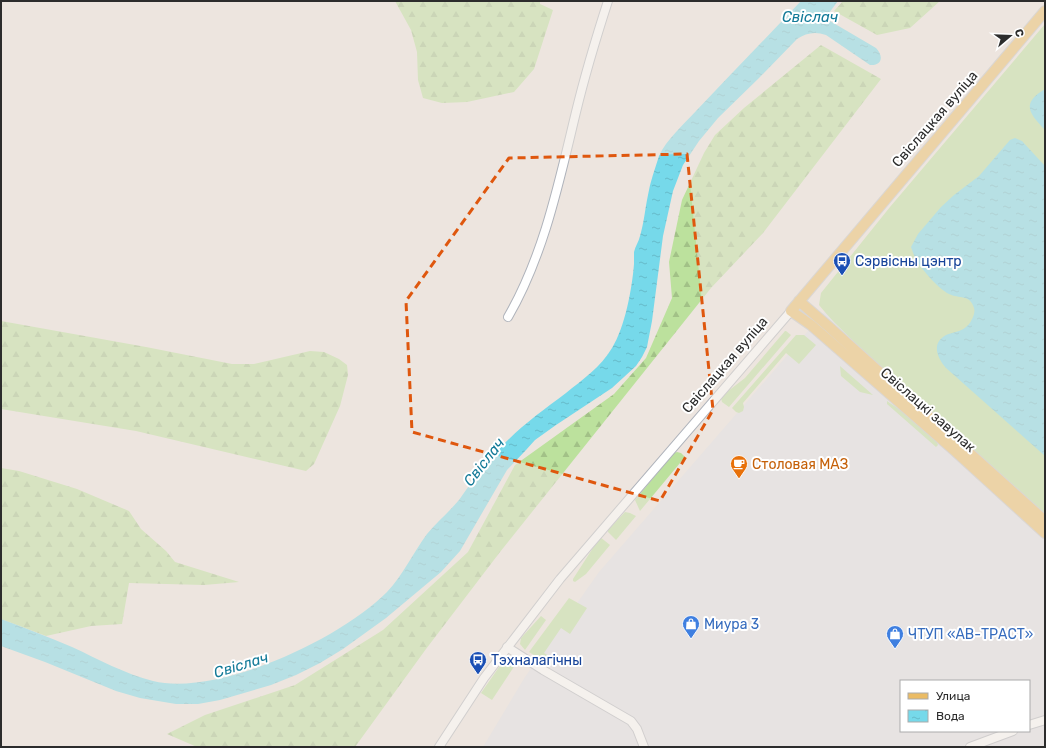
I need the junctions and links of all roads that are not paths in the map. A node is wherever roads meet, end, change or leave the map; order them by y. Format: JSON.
{"nodes":[{"id":1,"x":608,"y":1,"type":"edge"},
{"id":2,"x":1045,"y":11,"type":"edge"},
{"id":3,"x":799,"y":301,"type":"junction"},
{"id":4,"x":791,"y":311,"type":"junction"},
{"id":5,"x":508,"y":317,"type":"dead end"},
{"id":6,"x":1045,"y":521,"type":"edge"},
{"id":7,"x":1045,"y":533,"type":"edge"},
{"id":8,"x":507,"y":647,"type":"junction"},
{"id":9,"x":1045,"y":720,"type":"edge"},
{"id":10,"x":1030,"y":725,"type":"edge"},
{"id":11,"x":1010,"y":732,"type":"edge"},
{"id":12,"x":439,"y":747,"type":"edge"},
{"id":13,"x":644,"y":747,"type":"edge"},
{"id":14,"x":970,"y":747,"type":"edge"}],
"edges":[{"from":1,"to":5,"type":"street"},
{"from":2,"to":3,"type":"main road","name":"Свіслацкая вуліца"},
{"from":3,"to":4,"type":"main road","name":"Свіслацкая вуліца"},
{"from":3,"to":6,"type":"main road","name":"Свіслацкі завулак"},
{"from":4,"to":7,"type":"main road","name":"Свіслацкі завулак"},
{"from":4,"to":8,"type":"street","name":"Свіслацкая вуліца"},
{"from":8,"to":12,"type":"street","name":"Свіслацкая вуліца"},
{"from":8,"to":13,"type":"street"},
{"from":9,"to":10,"type":"street"},
{"from":11,"to":14,"type":"street"}]}
